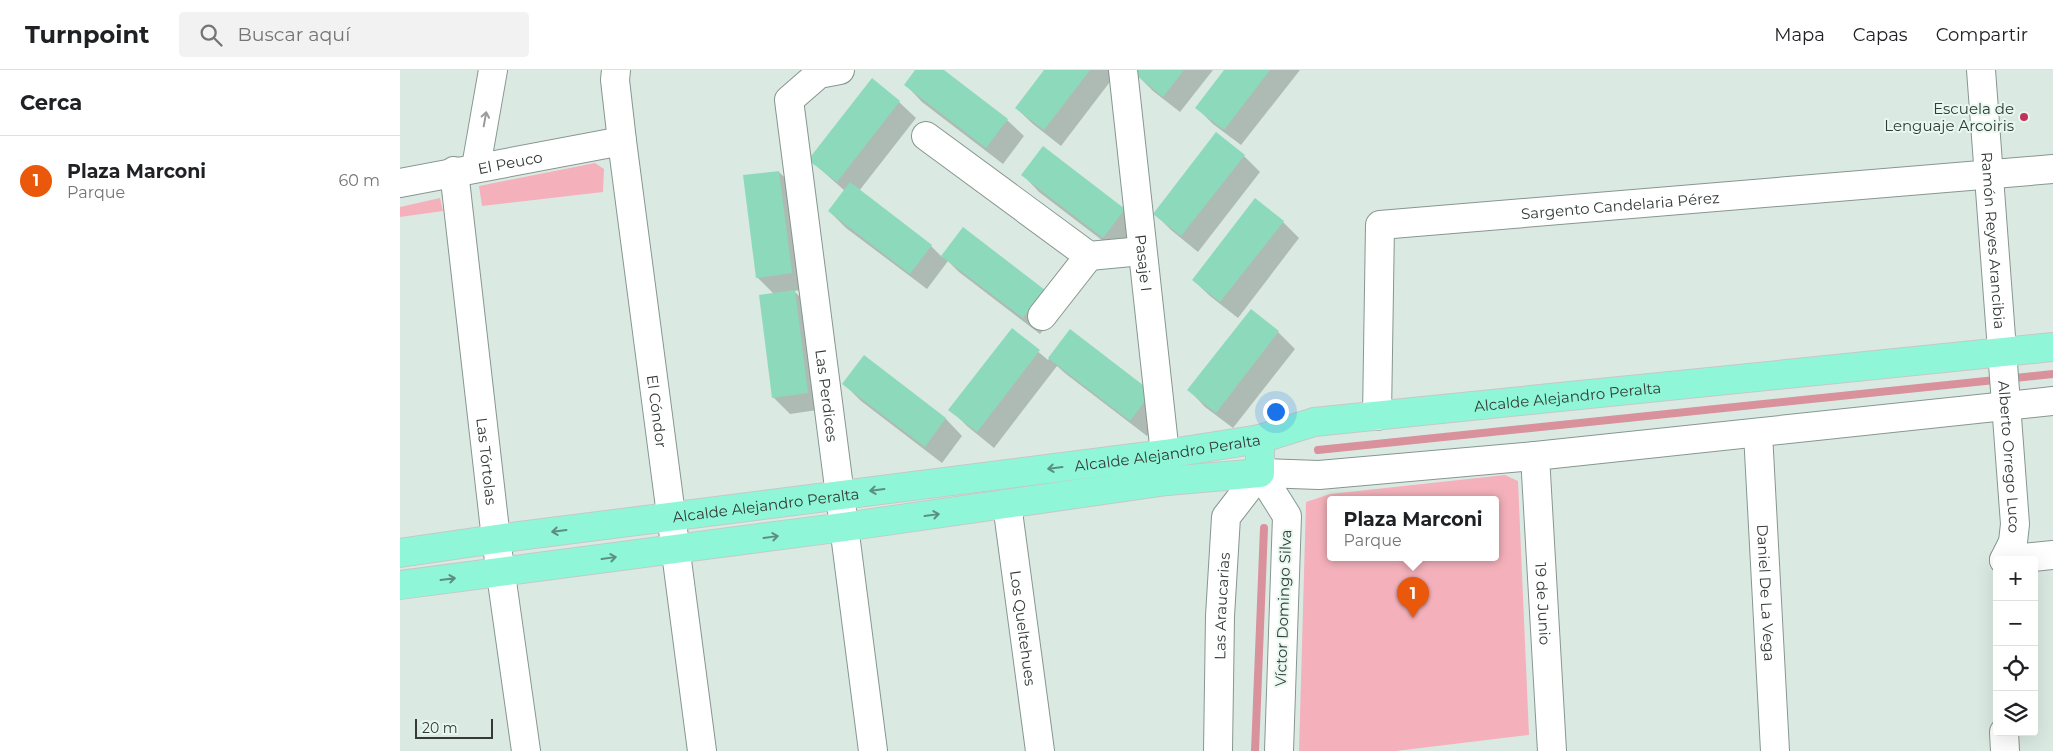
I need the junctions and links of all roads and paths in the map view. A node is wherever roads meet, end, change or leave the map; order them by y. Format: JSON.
{"nodes":[{"id":1,"x":493,"y":70,"type":"edge"},
{"id":2,"x":616,"y":70,"type":"edge"},
{"id":3,"x":840,"y":70,"type":"edge"},
{"id":4,"x":1122,"y":70,"type":"edge"},
{"id":5,"x":1981,"y":70,"type":"edge"},
{"id":6,"x":926,"y":136,"type":"dead end"},
{"id":7,"x":622,"y":141,"type":"junction"},
{"id":8,"x":465,"y":169,"type":"junction"},
{"id":9,"x":2053,"y":169,"type":"edge"},
{"id":10,"x":1990,"y":174,"type":"junction"},
{"id":11,"x":400,"y":183,"type":"edge"},
{"id":12,"x":1142,"y":251,"type":"junction"},
{"id":13,"x":1089,"y":256,"type":"junction"},
{"id":14,"x":1042,"y":316,"type":"dead end"},
{"id":15,"x":2053,"y":347,"type":"edge"},
{"id":16,"x":2002,"y":352,"type":"junction"},
{"id":17,"x":2053,"y":401,"type":"edge"},
{"id":18,"x":2007,"y":406,"type":"junction"},
{"id":19,"x":1377,"y":416,"type":"junction"},
{"id":20,"x":1758,"y":433,"type":"junction"},
{"id":21,"x":1260,"y":439,"type":"junction"},
{"id":22,"x":1165,"y":454,"type":"junction"},
{"id":23,"x":1535,"y":456,"type":"junction"},
{"id":24,"x":1260,"y":473,"type":"junction"},
{"id":25,"x":839,"y":495,"type":"junction"},
{"id":26,"x":1007,"y":504,"type":"junction"},
{"id":27,"x":672,"y":517,"type":"junction"},
{"id":28,"x":844,"y":527,"type":"junction"},
{"id":29,"x":496,"y":539,"type":"junction"},
{"id":30,"x":676,"y":549,"type":"junction"},
{"id":31,"x":400,"y":553,"type":"edge"},
{"id":32,"x":2053,"y":555,"type":"edge"},
{"id":33,"x":2006,"y":556,"type":"edge"},
{"id":34,"x":2038,"y":557,"type":"edge"},
{"id":35,"x":500,"y":572,"type":"junction"},
{"id":36,"x":400,"y":585,"type":"edge"},
{"id":37,"x":2004,"y":736,"type":"edge"},
{"id":38,"x":526,"y":751,"type":"edge"},
{"id":39,"x":702,"y":751,"type":"edge"},
{"id":40,"x":873,"y":751,"type":"edge"},
{"id":41,"x":1040,"y":751,"type":"edge"},
{"id":42,"x":1218,"y":751,"type":"edge"},
{"id":43,"x":1279,"y":751,"type":"edge"},
{"id":44,"x":1552,"y":751,"type":"edge"},
{"id":45,"x":1776,"y":751,"type":"edge"},
{"id":46,"x":2005,"y":751,"type":"edge"}],
"edges":[{"from":8,"to":1,"type":"street","name":"Las Tórtolas","one_way":true},
{"from":2,"to":7,"type":"street","name":"El Cóndor"},
{"from":3,"to":25,"type":"street","name":"Las Perdices"},
{"from":4,"to":12,"type":"street","name":"Pasaje I"},
{"from":5,"to":10,"type":"street","name":"Ramón Reyes Arancibia"},
{"from":6,"to":13,"type":"street"},
{"from":7,"to":8,"type":"street","name":"El Peuco"},
{"from":7,"to":27,"type":"street","name":"El Cóndor"},
{"from":8,"to":11,"type":"street","name":"El Peuco"},
{"from":8,"to":29,"type":"street","name":"Las Tórtolas"},
{"from":9,"to":10,"type":"street","name":"Sargento Candelaria Pérez"},
{"from":10,"to":16,"type":"street","name":"Ramón Reyes Arancibia"},
{"from":10,"to":19,"type":"street","name":"Sargento Candelaria Pérez"},
{"from":12,"to":13,"type":"street"},
{"from":12,"to":22,"type":"street","name":"Pasaje I"},
{"from":13,"to":14,"type":"street"},
{"from":15,"to":16,"type":"main road","name":"Alcalde Alejandro Peralta"},
{"from":16,"to":18,"type":"street","name":"Alberto Orrego Luco"},
{"from":16,"to":19,"type":"main road","name":"Alcalde Alejandro Peralta"},
{"from":17,"to":18,"type":"street","name":"Alcalde Alejandro Peralta"},
{"from":18,"to":20,"type":"street","name":"Alcalde Alejandro Peralta"},
{"from":18,"to":33,"type":"street","name":"Alberto Orrego Luco"},
{"from":19,"to":21,"type":"main road","name":"Alcalde Alejandro Peralta"},
{"from":20,"to":23,"type":"street","name":"Alcalde Alejandro Peralta"},
{"from":20,"to":45,"type":"street","name":"Daniel De La Vega"},
{"from":21,"to":22,"type":"main road","name":"Alcalde Alejandro Peralta"},
{"from":21,"to":24,"type":"main road"},
{"from":22,"to":25,"type":"main road","name":"Alcalde Alejandro Peralta","one_way":true},
{"from":23,"to":24,"type":"street","name":"Alcalde Alejandro Peralta"},
{"from":23,"to":44,"type":"street","name":"19 de Junio"},
{"from":24,"to":26,"type":"main road","name":"Alcalde Alejandro Peralta"},
{"from":24,"to":42,"type":"street","name":"Las Araucarias"},
{"from":24,"to":43,"type":"street","name":"Víctor Domingo Silva"},
{"from":25,"to":27,"type":"main road","name":"Alcalde Alejandro Peralta"},
{"from":25,"to":28,"type":"street","name":"Las Perdices"},
{"from":28,"to":26,"type":"main road","name":"Alcalde Alejandro Peralta","one_way":true},
{"from":26,"to":41,"type":"street","name":"Los Queltehues"},
{"from":27,"to":29,"type":"main road","name":"Alcalde Alejandro Peralta","one_way":true},
{"from":27,"to":30,"type":"street","name":"El Cóndor"},
{"from":30,"to":28,"type":"main road","name":"Alcalde Alejandro Peralta","one_way":true},
{"from":28,"to":40,"type":"street","name":"Las Perdices"},
{"from":29,"to":31,"type":"main road","name":"Alcalde Alejandro Peralta"},
{"from":29,"to":35,"type":"street","name":"Las Tórtolas"},
{"from":35,"to":30,"type":"main road","name":"Alcalde Alejandro Peralta","one_way":true},
{"from":30,"to":39,"type":"street","name":"El Cóndor"},
{"from":32,"to":34,"type":"street"},
{"from":36,"to":35,"type":"main road","name":"Alcalde Alejandro Peralta","one_way":true},
{"from":35,"to":38,"type":"street","name":"Las Tórtolas"},
{"from":37,"to":46,"type":"street"}]}
